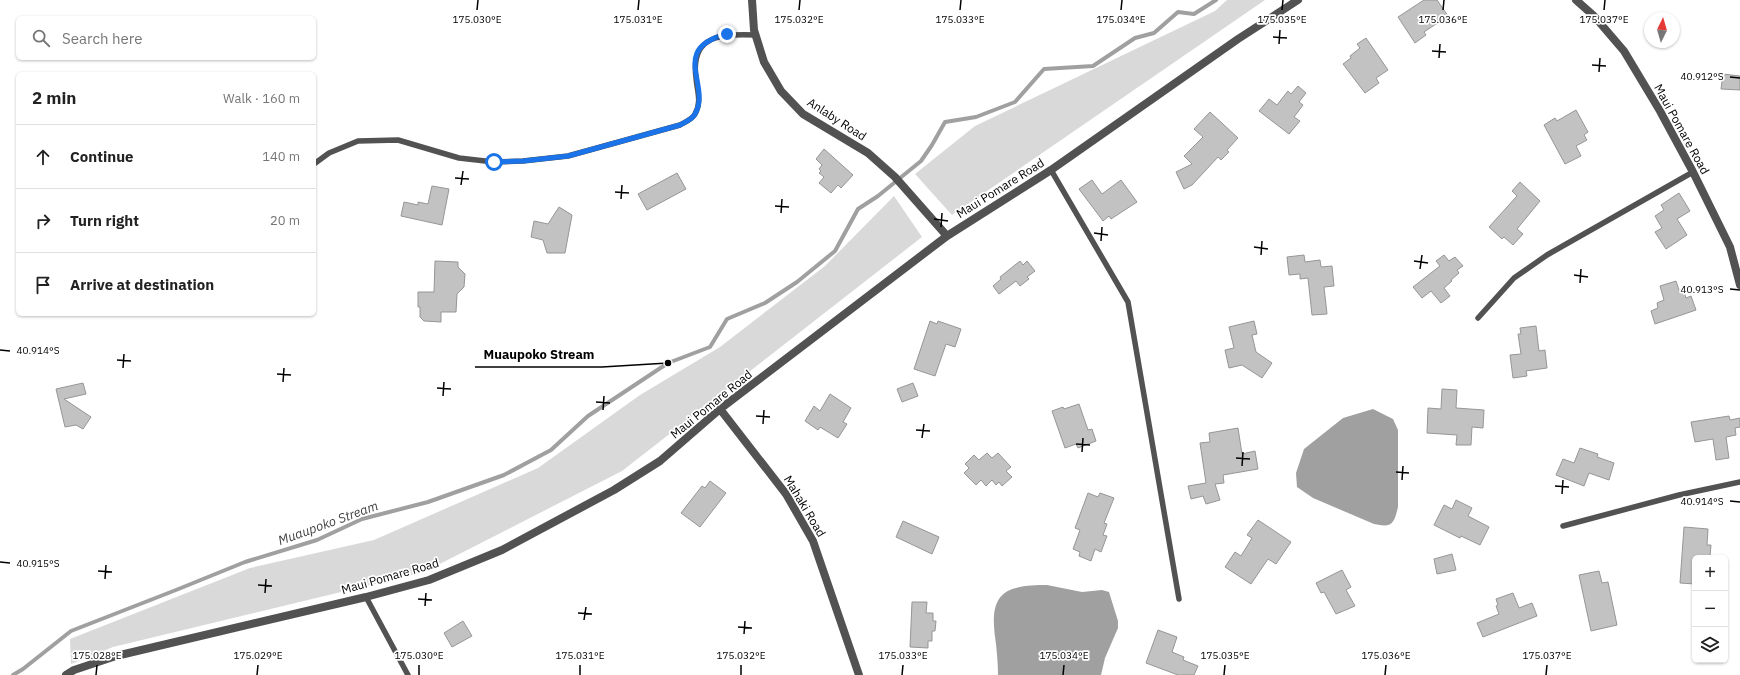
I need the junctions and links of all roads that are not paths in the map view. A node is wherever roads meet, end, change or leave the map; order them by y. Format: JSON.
{"nodes":[{"id":1,"x":752,"y":0,"type":"edge"},
{"id":2,"x":1298,"y":0,"type":"edge"},
{"id":3,"x":1576,"y":0,"type":"edge"},
{"id":4,"x":756,"y":35,"type":"junction"},
{"id":5,"x":316,"y":163,"type":"edge"},
{"id":6,"x":1051,"y":170,"type":"junction"},
{"id":7,"x":1693,"y":172,"type":"junction"},
{"id":8,"x":947,"y":236,"type":"junction"},
{"id":9,"x":1740,"y":285,"type":"edge"},
{"id":10,"x":1478,"y":318,"type":"dead end"},
{"id":11,"x":720,"y":409,"type":"junction"},
{"id":12,"x":1740,"y":482,"type":"edge"},
{"id":13,"x":1563,"y":526,"type":"dead end"},
{"id":14,"x":366,"y":597,"type":"junction"},
{"id":15,"x":1179,"y":599,"type":"dead end"},
{"id":16,"x":66,"y":675,"type":"edge"},
{"id":17,"x":408,"y":675,"type":"edge"},
{"id":18,"x":859,"y":675,"type":"edge"}],
"edges":[{"from":1,"to":4,"type":"street","name":"Anlaby Road"},
{"from":2,"to":6,"type":"street","name":"Maui Pomare Road"},
{"from":3,"to":7,"type":"street","name":"Maui Pomare Road"},
{"from":4,"to":5,"type":"lane"},
{"from":4,"to":8,"type":"street","name":"Anlaby Road"},
{"from":6,"to":8,"type":"street","name":"Maui Pomare Road"},
{"from":6,"to":15,"type":"lane"},
{"from":7,"to":9,"type":"street","name":"Maui Pomare Road"},
{"from":7,"to":10,"type":"lane"},
{"from":8,"to":11,"type":"street","name":"Maui Pomare Road"},
{"from":11,"to":14,"type":"street","name":"Maui Pomare Road"},
{"from":11,"to":18,"type":"street","name":"Mahaki Road"},
{"from":12,"to":13,"type":"lane"},
{"from":14,"to":16,"type":"street","name":"Maui Pomare Road"},
{"from":14,"to":17,"type":"lane"}]}
